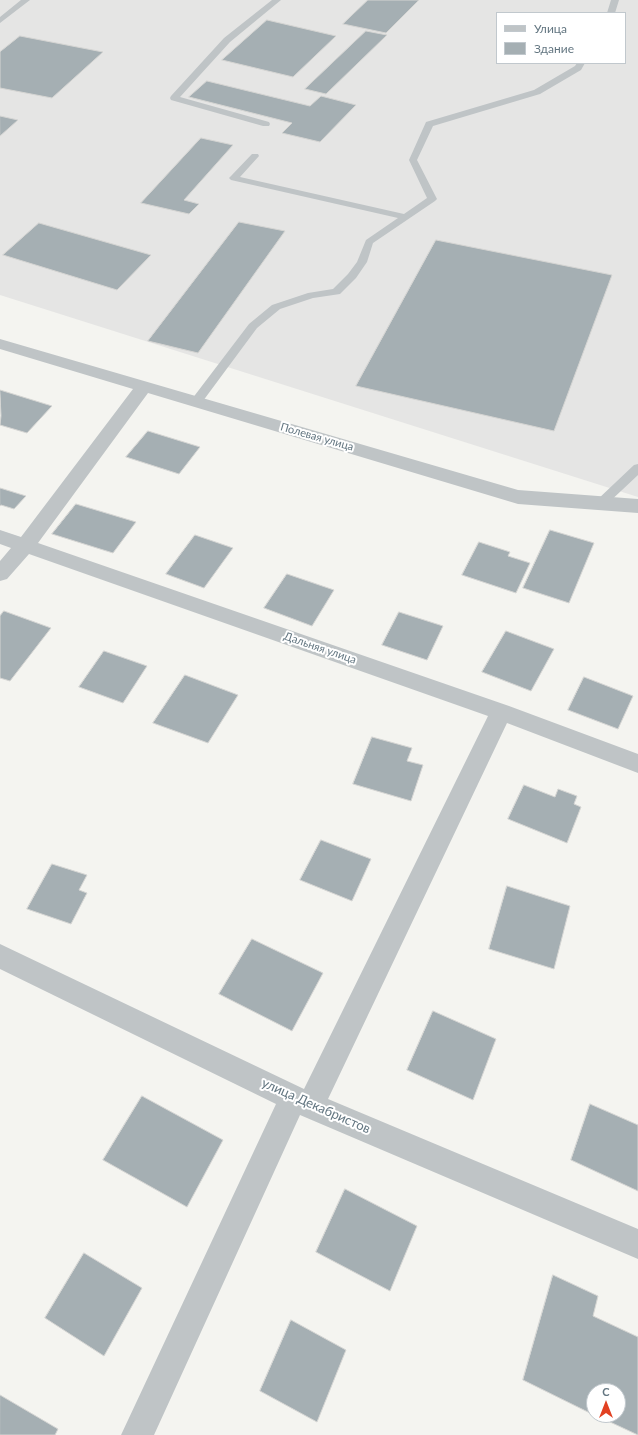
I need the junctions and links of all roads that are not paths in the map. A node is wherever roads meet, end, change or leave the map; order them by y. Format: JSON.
{"nodes":[{"id":1,"x":26,"y":0,"type":"edge"},
{"id":2,"x":276,"y":0,"type":"edge"},
{"id":3,"x":615,"y":0,"type":"edge"},
{"id":4,"x":611,"y":12,"type":"edge"},
{"id":5,"x":0,"y":21,"type":"edge"},
{"id":6,"x":580,"y":64,"type":"edge"},
{"id":7,"x":266,"y":124,"type":"dead end"},
{"id":8,"x":255,"y":156,"type":"dead end"},
{"id":9,"x":405,"y":217,"type":"junction"},
{"id":10,"x":0,"y":344,"type":"edge"},
{"id":11,"x":144,"y":386,"type":"junction"},
{"id":12,"x":196,"y":402,"type":"junction"},
{"id":13,"x":638,"y":468,"type":"edge"},
{"id":14,"x":601,"y":503,"type":"junction"},
{"id":15,"x":638,"y":506,"type":"edge"},
{"id":16,"x":0,"y":537,"type":"edge"},
{"id":17,"x":25,"y":546,"type":"junction"},
{"id":18,"x":0,"y":574,"type":"edge"},
{"id":19,"x":501,"y":712,"type":"junction"},
{"id":20,"x":638,"y":764,"type":"edge"},
{"id":21,"x":0,"y":956,"type":"edge"},
{"id":22,"x":302,"y":1101,"type":"junction"},
{"id":23,"x":638,"y":1244,"type":"edge"},
{"id":24,"x":137,"y":1435,"type":"edge"}],
"edges":[{"from":1,"to":5,"type":"lane"},
{"from":2,"to":7,"type":"lane"},
{"from":3,"to":4,"type":"lane"},
{"from":6,"to":9,"type":"lane"},
{"from":8,"to":9,"type":"lane"},
{"from":9,"to":12,"type":"lane"},
{"from":10,"to":11,"type":"street","name":"Полевая улица"},
{"from":11,"to":12,"type":"street","name":"Полевая улица"},
{"from":11,"to":17,"type":"street"},
{"from":12,"to":14,"type":"street","name":"Полевая улица"},
{"from":13,"to":14,"type":"lane"},
{"from":14,"to":15,"type":"street","name":"Полевая улица"},
{"from":16,"to":17,"type":"street","name":"Дальняя улица"},
{"from":17,"to":18,"type":"street"},
{"from":17,"to":19,"type":"street","name":"Дальняя улица"},
{"from":19,"to":20,"type":"street","name":"Дальняя улица"},
{"from":19,"to":22,"type":"street"},
{"from":21,"to":22,"type":"street","name":"улица Декабристов"},
{"from":22,"to":23,"type":"street","name":"улица Декабристов"},
{"from":22,"to":24,"type":"street"}]}
